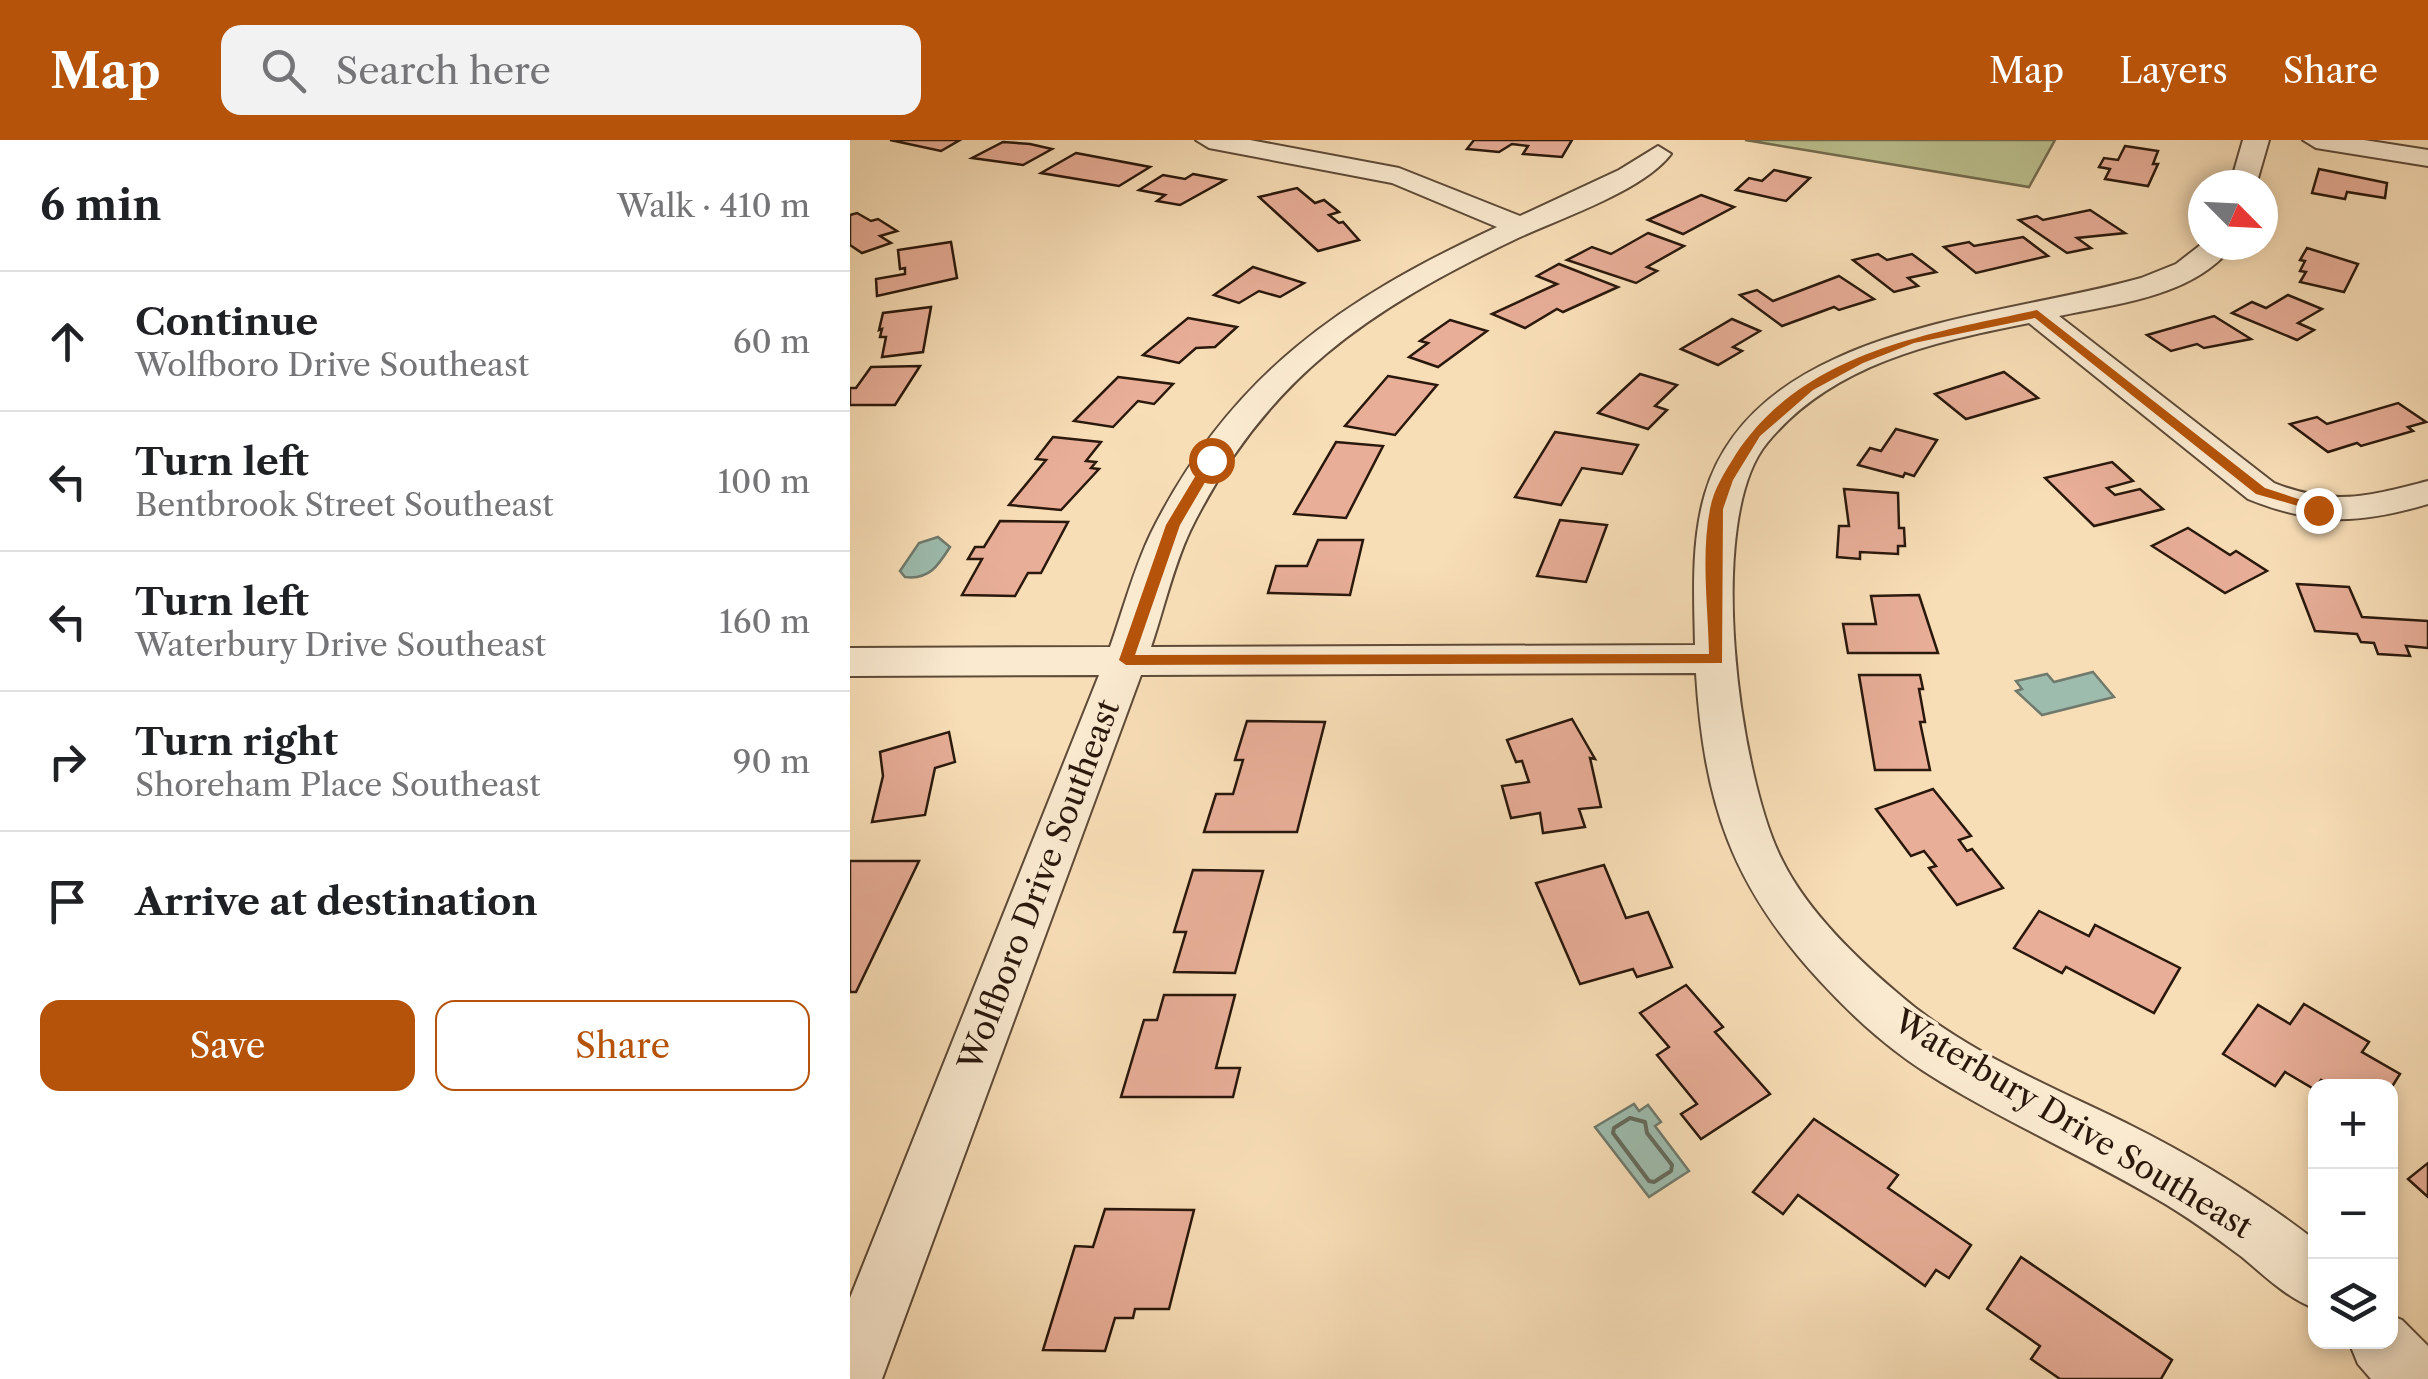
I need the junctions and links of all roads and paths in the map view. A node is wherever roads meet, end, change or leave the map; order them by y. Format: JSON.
{"nodes":[{"id":1,"x":1209,"y":140,"type":"edge"},
{"id":2,"x":2256,"y":140,"type":"edge"},
{"id":3,"x":2316,"y":140,"type":"edge"},
{"id":4,"x":1658,"y":154,"type":"dead end"},
{"id":5,"x":2428,"y":158,"type":"edge"},
{"id":6,"x":2247,"y":170,"type":"edge"},
{"id":7,"x":1518,"y":226,"type":"junction"},
{"id":8,"x":2198,"y":260,"type":"edge"},
{"id":9,"x":2037,"y":314,"type":"junction"},
{"id":10,"x":2428,"y":492,"type":"edge"},
{"id":11,"x":1716,"y":659,"type":"junction"},
{"id":12,"x":1126,"y":660,"type":"junction"},
{"id":13,"x":850,"y":662,"type":"edge"},
{"id":14,"x":2308,"y":1273,"type":"edge"},
{"id":15,"x":2387,"y":1349,"type":"edge"},
{"id":16,"x":850,"y":1379,"type":"edge"},
{"id":17,"x":2415,"y":1379,"type":"edge"}],
"edges":[{"from":1,"to":7,"type":"street"},
{"from":2,"to":6,"type":"street"},
{"from":3,"to":5,"type":"street"},
{"from":4,"to":7,"type":"street","name":"Wolfboro Drive Southeast"},
{"from":7,"to":12,"type":"street","name":"Wolfboro Drive Southeast"},
{"from":8,"to":9,"type":"street","name":"Waterbury Drive Southeast"},
{"from":9,"to":10,"type":"street"},
{"from":9,"to":11,"type":"street","name":"Waterbury Drive Southeast"},
{"from":11,"to":12,"type":"street"},
{"from":11,"to":14,"type":"street","name":"Waterbury Drive Southeast"},
{"from":12,"to":13,"type":"street"},
{"from":12,"to":16,"type":"street","name":"Wolfboro Drive Southeast"},
{"from":15,"to":17,"type":"street"}]}
